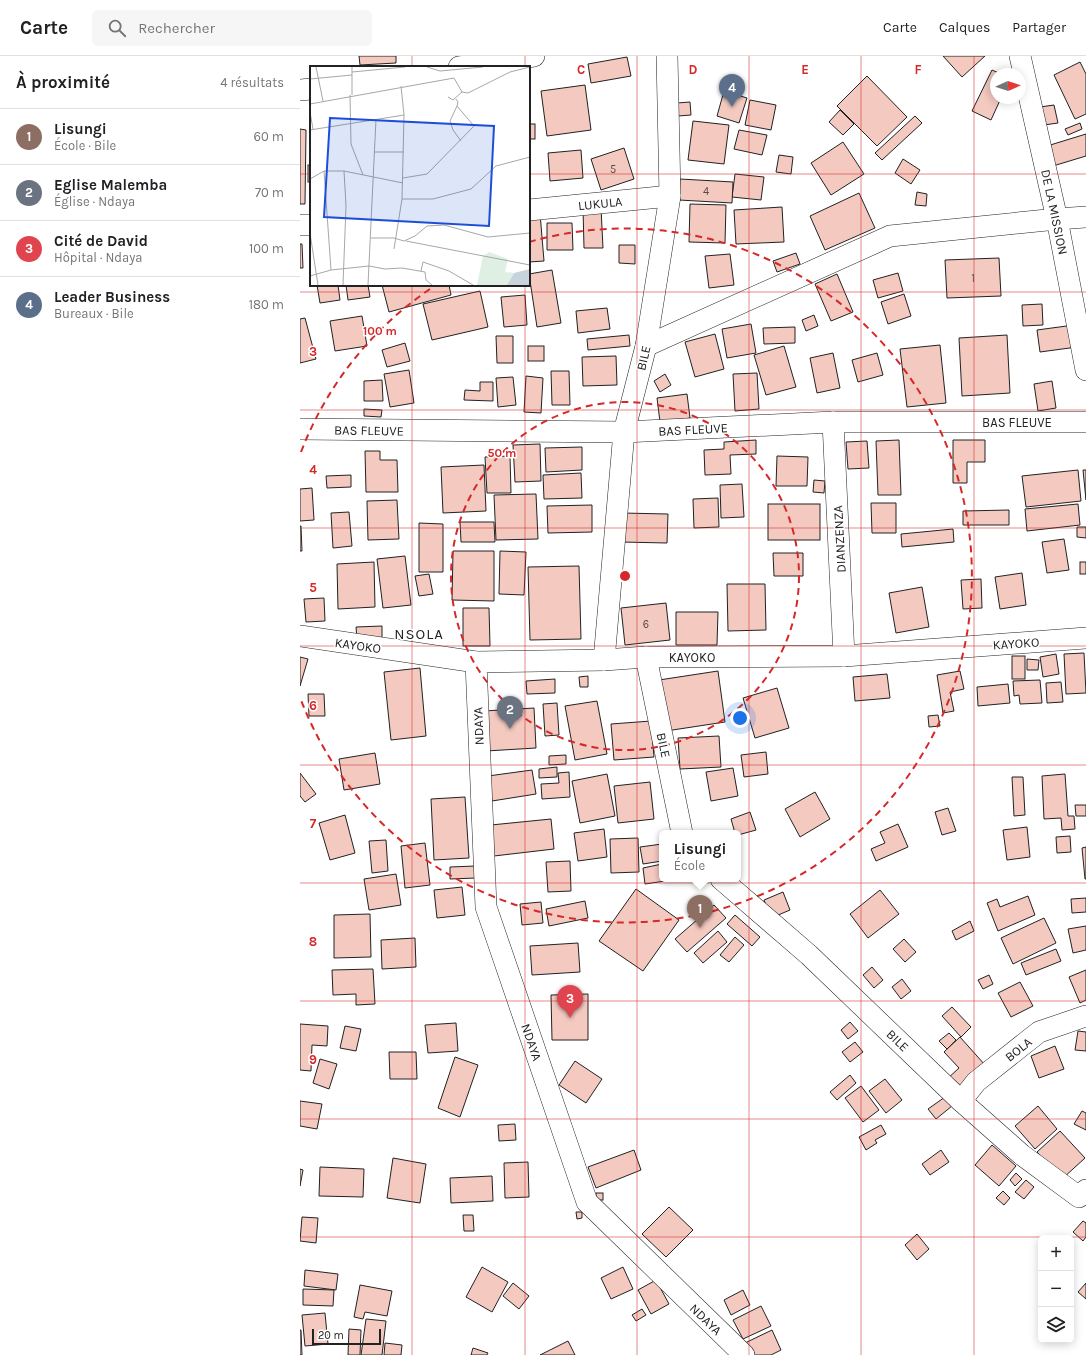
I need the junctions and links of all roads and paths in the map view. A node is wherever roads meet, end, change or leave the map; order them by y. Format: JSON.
{"nodes":[{"id":1,"x":534,"y":56,"type":"edge"},
{"id":2,"x":667,"y":56,"type":"edge"},
{"id":3,"x":1020,"y":56,"type":"edge"},
{"id":4,"x":466,"y":66,"type":"edge"},
{"id":5,"x":310,"y":89,"type":"edge"},
{"id":6,"x":300,"y":90,"type":"edge"},
{"id":7,"x":670,"y":196,"type":"junction"},
{"id":8,"x":530,"y":210,"type":"edge"},
{"id":9,"x":1086,"y":217,"type":"edge"},
{"id":10,"x":1057,"y":219,"type":"junction"},
{"id":11,"x":310,"y":224,"type":"edge"},
{"id":12,"x":300,"y":225,"type":"edge"},
{"id":13,"x":646,"y":346,"type":"junction"},
{"id":14,"x":1086,"y":370,"type":"edge"},
{"id":15,"x":833,"y":422,"type":"junction"},
{"id":16,"x":1086,"y":422,"type":"edge"},
{"id":17,"x":300,"y":429,"type":"edge"},
{"id":18,"x":624,"y":432,"type":"junction"},
{"id":19,"x":300,"y":636,"type":"edge"},
{"id":20,"x":1086,"y":638,"type":"edge"},
{"id":21,"x":844,"y":656,"type":"junction"},
{"id":22,"x":646,"y":657,"type":"junction"},
{"id":23,"x":604,"y":660,"type":"junction"},
{"id":24,"x":476,"y":662,"type":"junction"},
{"id":25,"x":681,"y":830,"type":"edge"},
{"id":26,"x":724,"y":882,"type":"edge"},
{"id":27,"x":1086,"y":1016,"type":"edge"},
{"id":28,"x":961,"y":1101,"type":"junction"},
{"id":29,"x":1082,"y":1194,"type":"edge"},
{"id":30,"x":744,"y":1355,"type":"edge"}],
"edges":[{"from":1,"to":4,"type":"street"},
{"from":2,"to":7,"type":"street","name":"BILE"},
{"from":3,"to":10,"type":"street","name":"DE LA MISSION"},
{"from":5,"to":6,"type":"street"},
{"from":7,"to":8,"type":"street","name":"LUKULA"},
{"from":7,"to":13,"type":"street","name":"BILE"},
{"from":9,"to":10,"type":"street"},
{"from":10,"to":13,"type":"street"},
{"from":10,"to":14,"type":"street","name":"DE LA MISSION"},
{"from":11,"to":12,"type":"street"},
{"from":13,"to":18,"type":"street","name":"BILE"},
{"from":15,"to":16,"type":"street","name":"BAS FLEUVE"},
{"from":15,"to":18,"type":"street","name":"BAS FLEUVE"},
{"from":15,"to":21,"type":"street","name":"DIANZENZA"},
{"from":17,"to":18,"type":"street","name":"BAS FLEUVE"},
{"from":18,"to":23,"type":"street","name":"BILE"},
{"from":19,"to":24,"type":"street","name":"KAYOKO"},
{"from":20,"to":21,"type":"street","name":"KAYOKO"},
{"from":21,"to":22,"type":"street","name":"KAYOKO"},
{"from":22,"to":23,"type":"street","name":"KAYOKO"},
{"from":22,"to":25,"type":"street","name":"BILE"},
{"from":23,"to":24,"type":"street","name":"KAYOKO"},
{"from":24,"to":30,"type":"street","name":"NDAYA"},
{"from":26,"to":28,"type":"street","name":"BILE"},
{"from":27,"to":28,"type":"street","name":"BOLA"},
{"from":28,"to":29,"type":"street","name":"BILE"}]}
